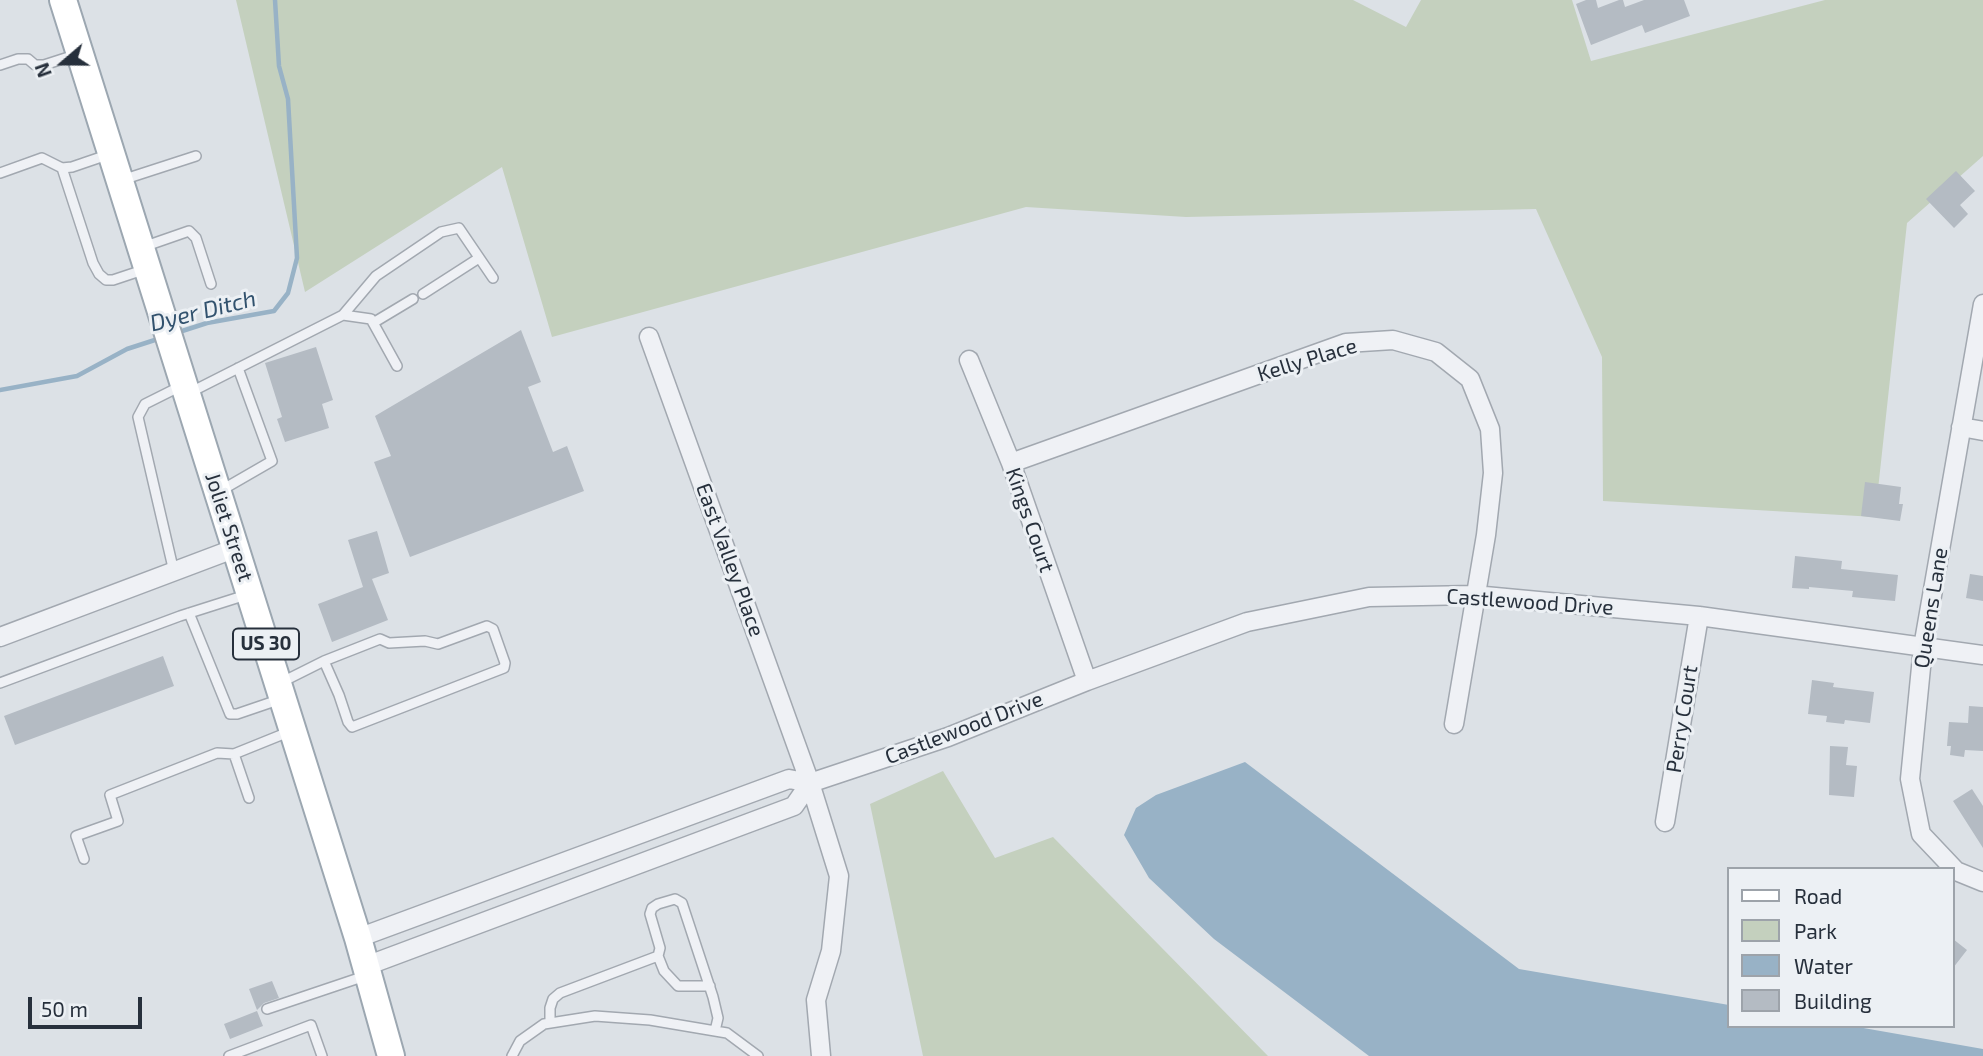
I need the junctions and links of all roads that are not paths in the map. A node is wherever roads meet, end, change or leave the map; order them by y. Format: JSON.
{"nodes":[{"id":1,"x":63,"y":0,"type":"edge"},
{"id":2,"x":80,"y":54,"type":"junction"},
{"id":3,"x":0,"y":65,"type":"edge"},
{"id":4,"x":112,"y":154,"type":"junction"},
{"id":5,"x":196,"y":156,"type":"dead end"},
{"id":6,"x":62,"y":168,"type":"junction"},
{"id":7,"x":0,"y":173,"type":"edge"},
{"id":8,"x":120,"y":181,"type":"junction"},
{"id":9,"x":145,"y":258,"type":"junction"},
{"id":10,"x":479,"y":258,"type":"junction"},
{"id":11,"x":493,"y":278,"type":"dead end"},
{"id":12,"x":211,"y":284,"type":"dead end"},
{"id":13,"x":423,"y":294,"type":"dead end"},
{"id":14,"x":413,"y":299,"type":"dead end"},
{"id":15,"x":1983,"y":304,"type":"edge"},
{"id":16,"x":343,"y":315,"type":"junction"},
{"id":17,"x":373,"y":323,"type":"junction"},
{"id":18,"x":649,"y":337,"type":"dead end"},
{"id":19,"x":969,"y":360,"type":"dead end"},
{"id":20,"x":397,"y":366,"type":"dead end"},
{"id":21,"x":238,"y":368,"type":"junction"},
{"id":22,"x":186,"y":389,"type":"junction"},
{"id":23,"x":1961,"y":427,"type":"junction"},
{"id":24,"x":1983,"y":431,"type":"edge"},
{"id":25,"x":1011,"y":463,"type":"junction"},
{"id":26,"x":218,"y":492,"type":"junction"},
{"id":27,"x":236,"y":548,"type":"junction"},
{"id":28,"x":173,"y":572,"type":"junction"},
{"id":29,"x":250,"y":593,"type":"junction"},
{"id":30,"x":1474,"y":595,"type":"junction"},
{"id":31,"x":189,"y":613,"type":"junction"},
{"id":32,"x":1699,"y":616,"type":"junction"},
{"id":33,"x":0,"y":637,"type":"edge"},
{"id":34,"x":1923,"y":647,"type":"junction"},
{"id":35,"x":1983,"y":655,"type":"edge"},
{"id":36,"x":324,"y":661,"type":"junction"},
{"id":37,"x":1087,"y":681,"type":"junction"},
{"id":38,"x":0,"y":682,"type":"edge"},
{"id":39,"x":281,"y":691,"type":"junction"},
{"id":40,"x":1454,"y":724,"type":"dead end"},
{"id":41,"x":293,"y":730,"type":"junction"},
{"id":42,"x":234,"y":754,"type":"junction"},
{"id":43,"x":810,"y":783,"type":"junction"},
{"id":44,"x":249,"y":798,"type":"dead end"},
{"id":45,"x":1665,"y":822,"type":"dead end"},
{"id":46,"x":84,"y":859,"type":"dead end"},
{"id":47,"x":1952,"y":867,"type":"edge"},
{"id":48,"x":1955,"y":870,"type":"edge"},
{"id":49,"x":1983,"y":881,"type":"edge"},
{"id":50,"x":358,"y":938,"type":"junction"},
{"id":51,"x":658,"y":956,"type":"junction"},
{"id":52,"x":367,"y":971,"type":"junction"},
{"id":53,"x":710,"y":986,"type":"junction"},
{"id":54,"x":267,"y":1009,"type":"dead end"},
{"id":55,"x":550,"y":1023,"type":"junction"},
{"id":56,"x":715,"y":1031,"type":"junction"},
{"id":57,"x":229,"y":1056,"type":"edge"},
{"id":58,"x":322,"y":1056,"type":"edge"},
{"id":59,"x":391,"y":1056,"type":"edge"},
{"id":60,"x":512,"y":1056,"type":"edge"},
{"id":61,"x":758,"y":1056,"type":"edge"},
{"id":62,"x":821,"y":1056,"type":"edge"}],
"edges":[{"from":1,"to":2,"type":"main road","name":"Joliet Street","number":"US 30"},
{"from":2,"to":3,"type":"lane"},
{"from":2,"to":4,"type":"main road","name":"Joliet Street","number":"US 30"},
{"from":4,"to":6,"type":"lane"},
{"from":4,"to":8,"type":"main road","name":"Joliet Street","number":"US 30"},
{"from":5,"to":8,"type":"lane"},
{"from":6,"to":7,"type":"lane"},
{"from":6,"to":9,"type":"lane"},
{"from":8,"to":9,"type":"main road","name":"Joliet Street","number":"US 30"},
{"from":9,"to":12,"type":"lane"},
{"from":9,"to":22,"type":"main road","name":"Joliet Street","number":"US 30"},
{"from":10,"to":11,"type":"lane"},
{"from":10,"to":13,"type":"lane"},
{"from":10,"to":16,"type":"lane"},
{"from":14,"to":17,"type":"lane"},
{"from":15,"to":23,"type":"street","name":"Queens Lane"},
{"from":16,"to":17,"type":"lane"},
{"from":16,"to":21,"type":"lane"},
{"from":17,"to":20,"type":"lane"},
{"from":18,"to":43,"type":"street","name":"East Valley Place"},
{"from":19,"to":25,"type":"street","name":"Kings Court"},
{"from":21,"to":22,"type":"lane"},
{"from":21,"to":26,"type":"lane"},
{"from":22,"to":26,"type":"main road","name":"Joliet Street","number":"US 30"},
{"from":22,"to":28,"type":"lane"},
{"from":23,"to":24,"type":"street"},
{"from":23,"to":34,"type":"street","name":"Queens Lane"},
{"from":25,"to":30,"type":"street","name":"Kelly Place"},
{"from":25,"to":37,"type":"street","name":"Kings Court"},
{"from":26,"to":27,"type":"main road","name":"Joliet Street","number":"US 30"},
{"from":27,"to":28,"type":"street"},
{"from":27,"to":29,"type":"main road","name":"Joliet Street","number":"US 30"},
{"from":28,"to":33,"type":"street"},
{"from":29,"to":31,"type":"lane"},
{"from":29,"to":39,"type":"main road","name":"Joliet Street","number":"US 30"},
{"from":30,"to":32,"type":"street","name":"Castlewood Drive"},
{"from":30,"to":37,"type":"street","name":"Castlewood Drive"},
{"from":30,"to":40,"type":"street","name":"Kelly Place"},
{"from":31,"to":38,"type":"lane"},
{"from":31,"to":39,"type":"lane"},
{"from":32,"to":34,"type":"street","name":"Castlewood Drive"},
{"from":32,"to":45,"type":"street","name":"Perry Court"},
{"from":34,"to":35,"type":"street","name":"Castlewood Drive"},
{"from":34,"to":47,"type":"street","name":"Queens Lane"},
{"from":36,"to":36,"type":"lane"},
{"from":36,"to":39,"type":"lane"},
{"from":37,"to":43,"type":"street","name":"Castlewood Drive"},
{"from":39,"to":41,"type":"main road","name":"Joliet Street","number":"US 30"},
{"from":41,"to":42,"type":"lane"},
{"from":41,"to":50,"type":"main road","name":"Joliet Street","number":"US 30"},
{"from":42,"to":44,"type":"lane"},
{"from":42,"to":46,"type":"lane"},
{"from":43,"to":50,"type":"street","name":"Castlewood Drive"},
{"from":43,"to":52,"type":"street"},
{"from":43,"to":62,"type":"street","name":"East Valley Place"},
{"from":48,"to":49,"type":"street","name":"Queens Lane"},
{"from":50,"to":52,"type":"main road","name":"Joliet Street","number":"US 30"},
{"from":51,"to":53,"type":"lane"},
{"from":51,"to":53,"type":"lane"},
{"from":51,"to":55,"type":"lane"},
{"from":52,"to":54,"type":"lane"},
{"from":52,"to":59,"type":"main road","name":"Joliet Street","number":"US 30"},
{"from":53,"to":56,"type":"lane"},
{"from":55,"to":56,"type":"lane"},
{"from":55,"to":60,"type":"lane"},
{"from":56,"to":61,"type":"lane"},
{"from":57,"to":58,"type":"lane"}]}
